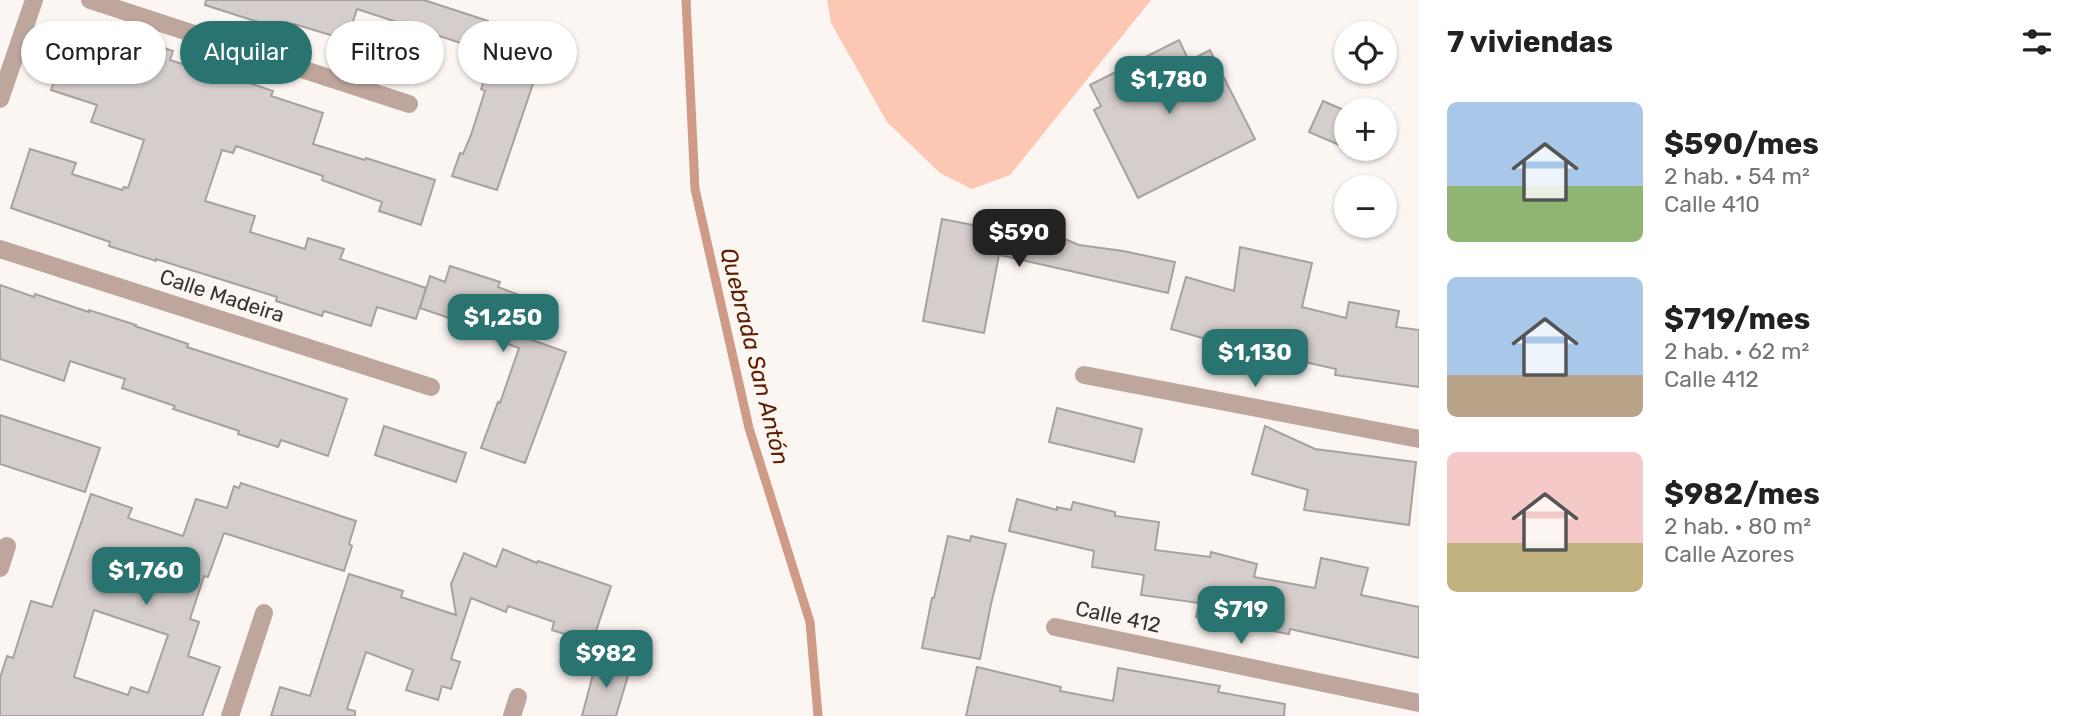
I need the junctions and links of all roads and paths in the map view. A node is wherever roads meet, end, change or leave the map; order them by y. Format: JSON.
{"nodes":[{"id":1,"x":33,"y":0,"type":"edge"},
{"id":2,"x":90,"y":0,"type":"edge"},
{"id":3,"x":0,"y":99,"type":"edge"},
{"id":4,"x":409,"y":104,"type":"dead end"},
{"id":5,"x":0,"y":249,"type":"edge"},
{"id":6,"x":1084,"y":376,"type":"dead end"},
{"id":7,"x":431,"y":387,"type":"dead end"},
{"id":8,"x":1419,"y":439,"type":"edge"},
{"id":9,"x":6,"y":546,"type":"dead end"},
{"id":10,"x":0,"y":568,"type":"edge"},
{"id":11,"x":264,"y":612,"type":"dead end"},
{"id":12,"x":1055,"y":626,"type":"dead end"},
{"id":13,"x":518,"y":697,"type":"dead end"},
{"id":14,"x":1419,"y":703,"type":"edge"},
{"id":15,"x":230,"y":716,"type":"edge"},
{"id":16,"x":512,"y":716,"type":"edge"}],
"edges":[{"from":1,"to":3,"type":"street"},
{"from":2,"to":4,"type":"street"},
{"from":5,"to":7,"type":"street","name":"Calle Madeira"},
{"from":6,"to":8,"type":"street"},
{"from":9,"to":10,"type":"street"},
{"from":11,"to":15,"type":"street"},
{"from":12,"to":14,"type":"street","name":"Calle 412"},
{"from":13,"to":16,"type":"street"}]}
